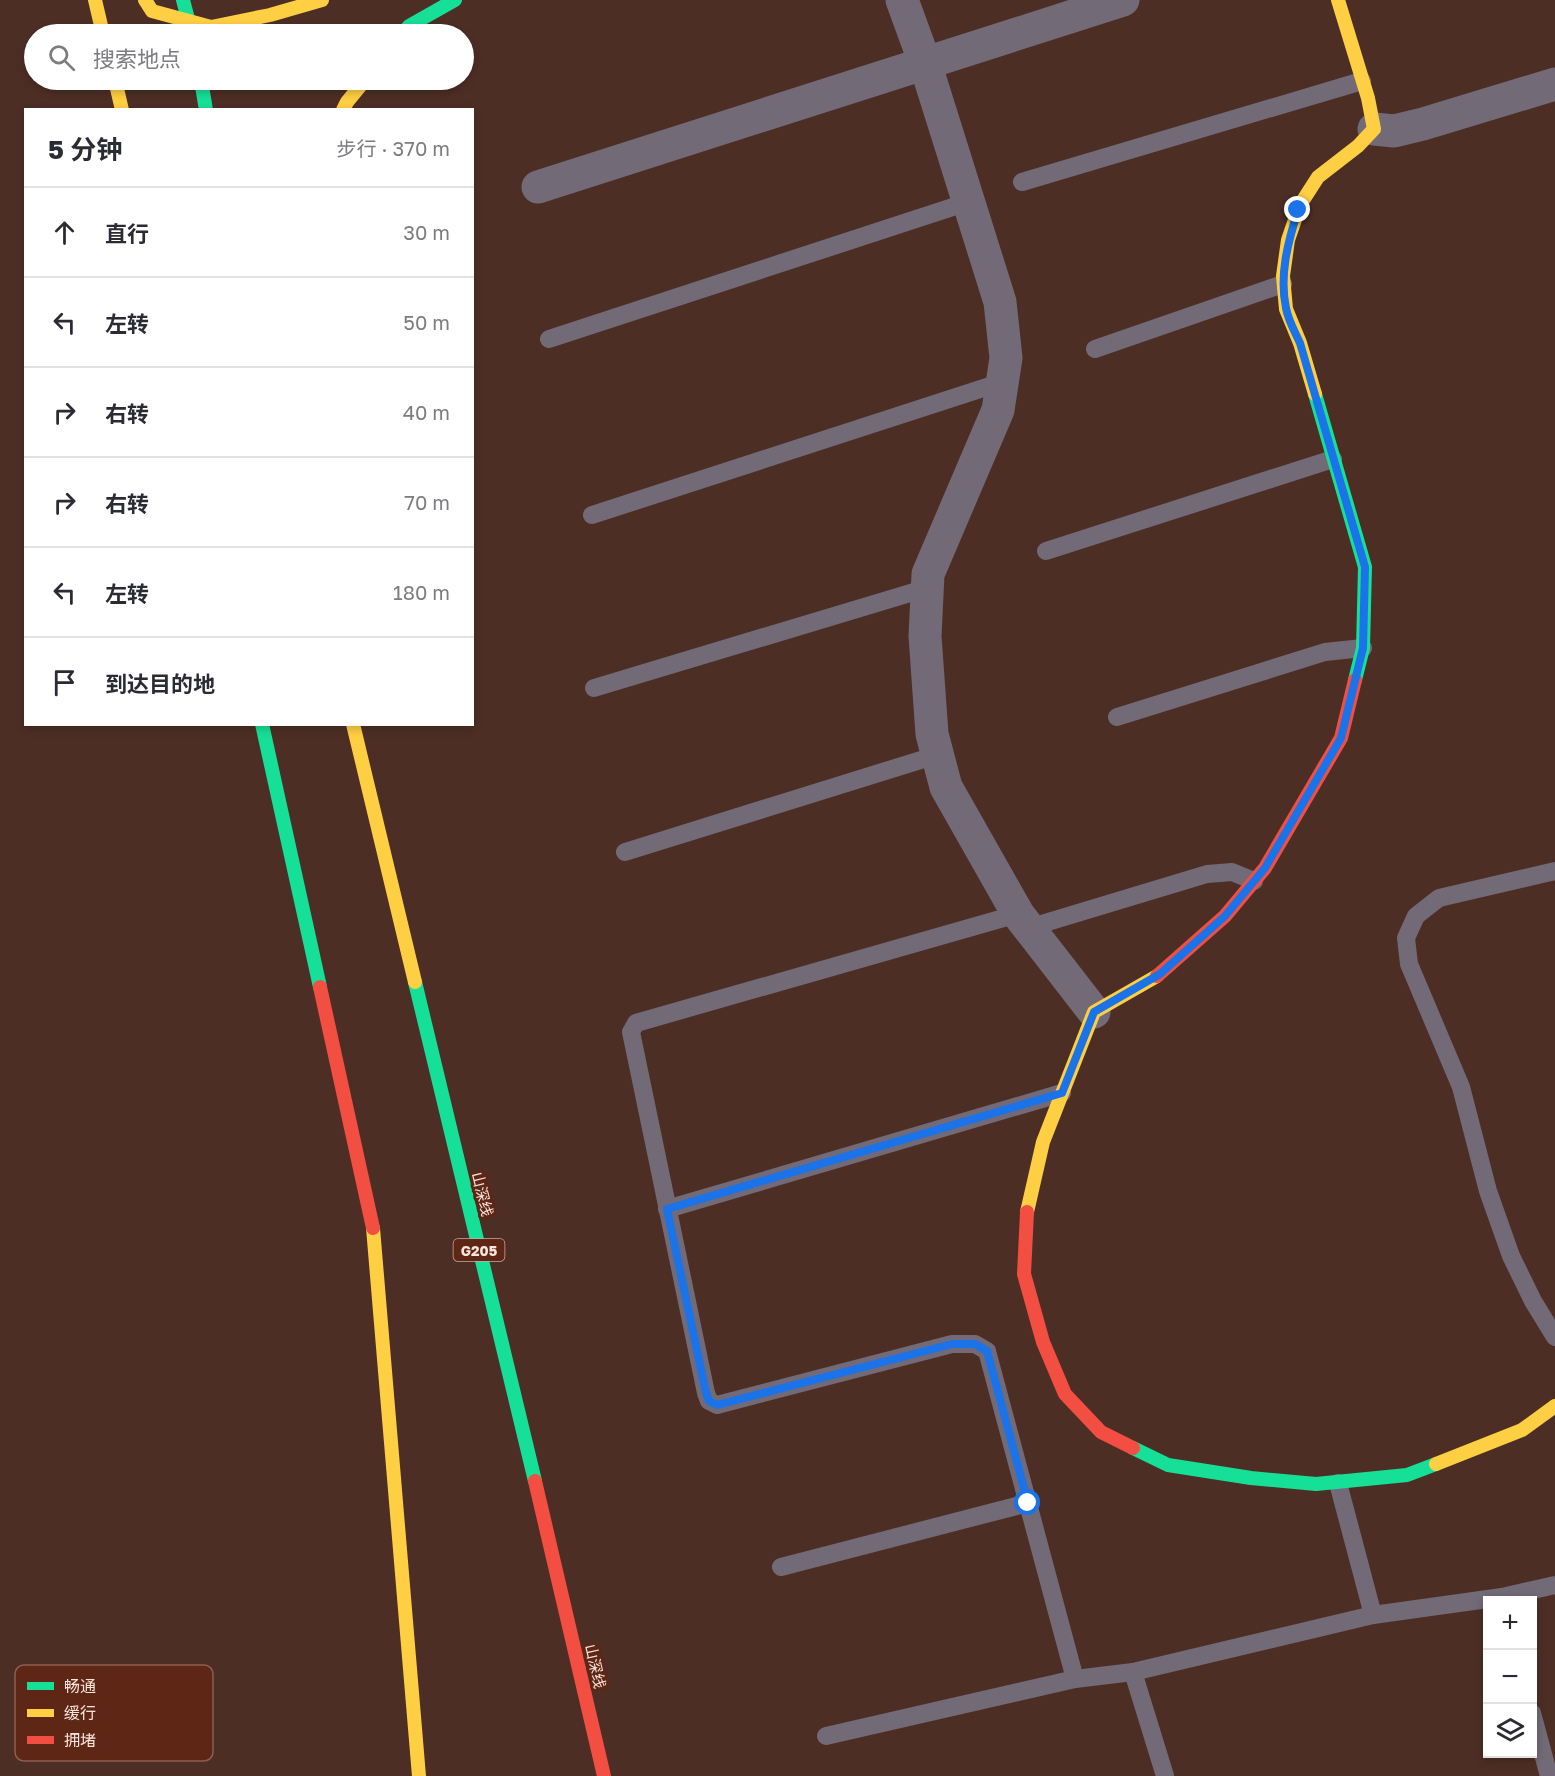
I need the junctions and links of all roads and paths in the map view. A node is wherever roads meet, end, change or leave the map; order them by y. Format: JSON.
{"nodes":[{"id":1,"x":95,"y":0,"type":"edge"},
{"id":2,"x":145,"y":0,"type":"edge"},
{"id":3,"x":183,"y":0,"type":"edge"},
{"id":4,"x":322,"y":0,"type":"edge"},
{"id":5,"x":455,"y":0,"type":"edge"},
{"id":6,"x":902,"y":0,"type":"edge"},
{"id":7,"x":1123,"y":0,"type":"edge"},
{"id":8,"x":1338,"y":0,"type":"edge"},
{"id":9,"x":209,"y":14,"type":"dead end"},
{"id":10,"x":101,"y":24,"type":"edge"},
{"id":11,"x":182,"y":24,"type":"edge"},
{"id":12,"x":190,"y":24,"type":"edge"},
{"id":13,"x":196,"y":24,"type":"edge"},
{"id":14,"x":226,"y":24,"type":"edge"},
{"id":15,"x":413,"y":24,"type":"edge"},
{"id":16,"x":925,"y":63,"type":"junction"},
{"id":17,"x":1362,"y":81,"type":"junction"},
{"id":18,"x":1555,"y":84,"type":"edge"},
{"id":19,"x":117,"y":90,"type":"edge"},
{"id":20,"x":133,"y":90,"type":"dead end"},
{"id":21,"x":203,"y":90,"type":"edge"},
{"id":22,"x":357,"y":90,"type":"edge"},
{"id":23,"x":122,"y":108,"type":"edge"},
{"id":24,"x":130,"y":108,"type":"edge"},
{"id":25,"x":206,"y":108,"type":"edge"},
{"id":26,"x":344,"y":108,"type":"edge"},
{"id":27,"x":1374,"y":129,"type":"junction"},
{"id":28,"x":1022,"y":182,"type":"dead end"},
{"id":29,"x":538,"y":187,"type":"dead end"},
{"id":30,"x":968,"y":202,"type":"junction"},
{"id":31,"x":1283,"y":284,"type":"junction"},
{"id":32,"x":549,"y":339,"type":"dead end"},
{"id":33,"x":1095,"y":349,"type":"dead end"},
{"id":34,"x":1002,"y":382,"type":"junction"},
{"id":35,"x":1333,"y":459,"type":"junction"},
{"id":36,"x":592,"y":514,"type":"dead end"},
{"id":37,"x":1046,"y":551,"type":"dead end"},
{"id":38,"x":927,"y":588,"type":"junction"},
{"id":39,"x":1363,"y":648,"type":"junction"},
{"id":40,"x":594,"y":688,"type":"dead end"},
{"id":41,"x":1117,"y":717,"type":"dead end"},
{"id":42,"x":262,"y":726,"type":"edge"},
{"id":43,"x":353,"y":726,"type":"edge"},
{"id":44,"x":937,"y":755,"type":"junction"},
{"id":45,"x":625,"y":852,"type":"dead end"},
{"id":46,"x":1555,"y":871,"type":"edge"},
{"id":47,"x":1254,"y":881,"type":"junction"},
{"id":48,"x":1023,"y":921,"type":"junction"},
{"id":49,"x":1094,"y":1012,"type":"junction"},
{"id":50,"x":1062,"y":1093,"type":"junction"},
{"id":51,"x":667,"y":1209,"type":"junction"},
{"id":52,"x":1555,"y":1337,"type":"edge"},
{"id":53,"x":1555,"y":1406,"type":"edge"},
{"id":54,"x":1338,"y":1483,"type":"junction"},
{"id":55,"x":1028,"y":1503,"type":"junction"},
{"id":56,"x":781,"y":1567,"type":"dead end"},
{"id":57,"x":1555,"y":1585,"type":"edge"},
{"id":58,"x":1514,"y":1596,"type":"edge"},
{"id":59,"x":1483,"y":1601,"type":"edge"},
{"id":60,"x":1373,"y":1615,"type":"junction"},
{"id":61,"x":1133,"y":1672,"type":"junction"},
{"id":62,"x":1075,"y":1678,"type":"junction"},
{"id":63,"x":1537,"y":1726,"type":"edge"},
{"id":64,"x":826,"y":1736,"type":"dead end"},
{"id":65,"x":420,"y":1776,"type":"edge"},
{"id":66,"x":604,"y":1776,"type":"edge"},
{"id":67,"x":1165,"y":1776,"type":"edge"},
{"id":68,"x":1552,"y":1776,"type":"edge"}],
"edges":[{"from":1,"to":10,"type":"main road"},
{"from":2,"to":11,"type":"main road"},
{"from":3,"to":12,"type":"main road"},
{"from":4,"to":14,"type":"main road"},
{"from":5,"to":15,"type":"main road"},
{"from":6,"to":16,"type":"street"},
{"from":7,"to":16,"type":"street"},
{"from":8,"to":17,"type":"main road"},
{"from":9,"to":13,"type":"main road"},
{"from":16,"to":29,"type":"street"},
{"from":16,"to":30,"type":"street"},
{"from":17,"to":27,"type":"main road"},
{"from":17,"to":28,"type":"lane"},
{"from":18,"to":27,"type":"street"},
{"from":19,"to":23,"type":"main road"},
{"from":20,"to":24,"type":"main road"},
{"from":21,"to":25,"type":"main road"},
{"from":22,"to":26,"type":"main road"},
{"from":27,"to":31,"type":"main road"},
{"from":30,"to":32,"type":"lane"},
{"from":30,"to":34,"type":"street"},
{"from":31,"to":33,"type":"lane"},
{"from":31,"to":35,"type":"main road"},
{"from":34,"to":36,"type":"lane"},
{"from":34,"to":38,"type":"street"},
{"from":35,"to":37,"type":"lane"},
{"from":35,"to":39,"type":"main road"},
{"from":38,"to":40,"type":"lane"},
{"from":38,"to":44,"type":"street"},
{"from":39,"to":41,"type":"lane"},
{"from":39,"to":47,"type":"main road"},
{"from":42,"to":65,"type":"main road"},
{"from":43,"to":66,"type":"main road","name":"山深线","number":"G205"},
{"from":44,"to":45,"type":"lane"},
{"from":44,"to":48,"type":"street"},
{"from":46,"to":52,"type":"lane"},
{"from":47,"to":48,"type":"lane"},
{"from":47,"to":49,"type":"main road"},
{"from":48,"to":49,"type":"street"},
{"from":48,"to":51,"type":"lane"},
{"from":49,"to":50,"type":"main road"},
{"from":50,"to":51,"type":"lane"},
{"from":50,"to":54,"type":"main road"},
{"from":51,"to":55,"type":"lane"},
{"from":53,"to":54,"type":"main road"},
{"from":54,"to":60,"type":"lane"},
{"from":55,"to":56,"type":"lane"},
{"from":55,"to":62,"type":"lane"},
{"from":57,"to":58,"type":"lane"},
{"from":59,"to":60,"type":"lane"},
{"from":60,"to":61,"type":"lane"},
{"from":61,"to":62,"type":"lane"},
{"from":61,"to":67,"type":"lane"},
{"from":62,"to":64,"type":"lane"},
{"from":63,"to":68,"type":"lane"}]}
